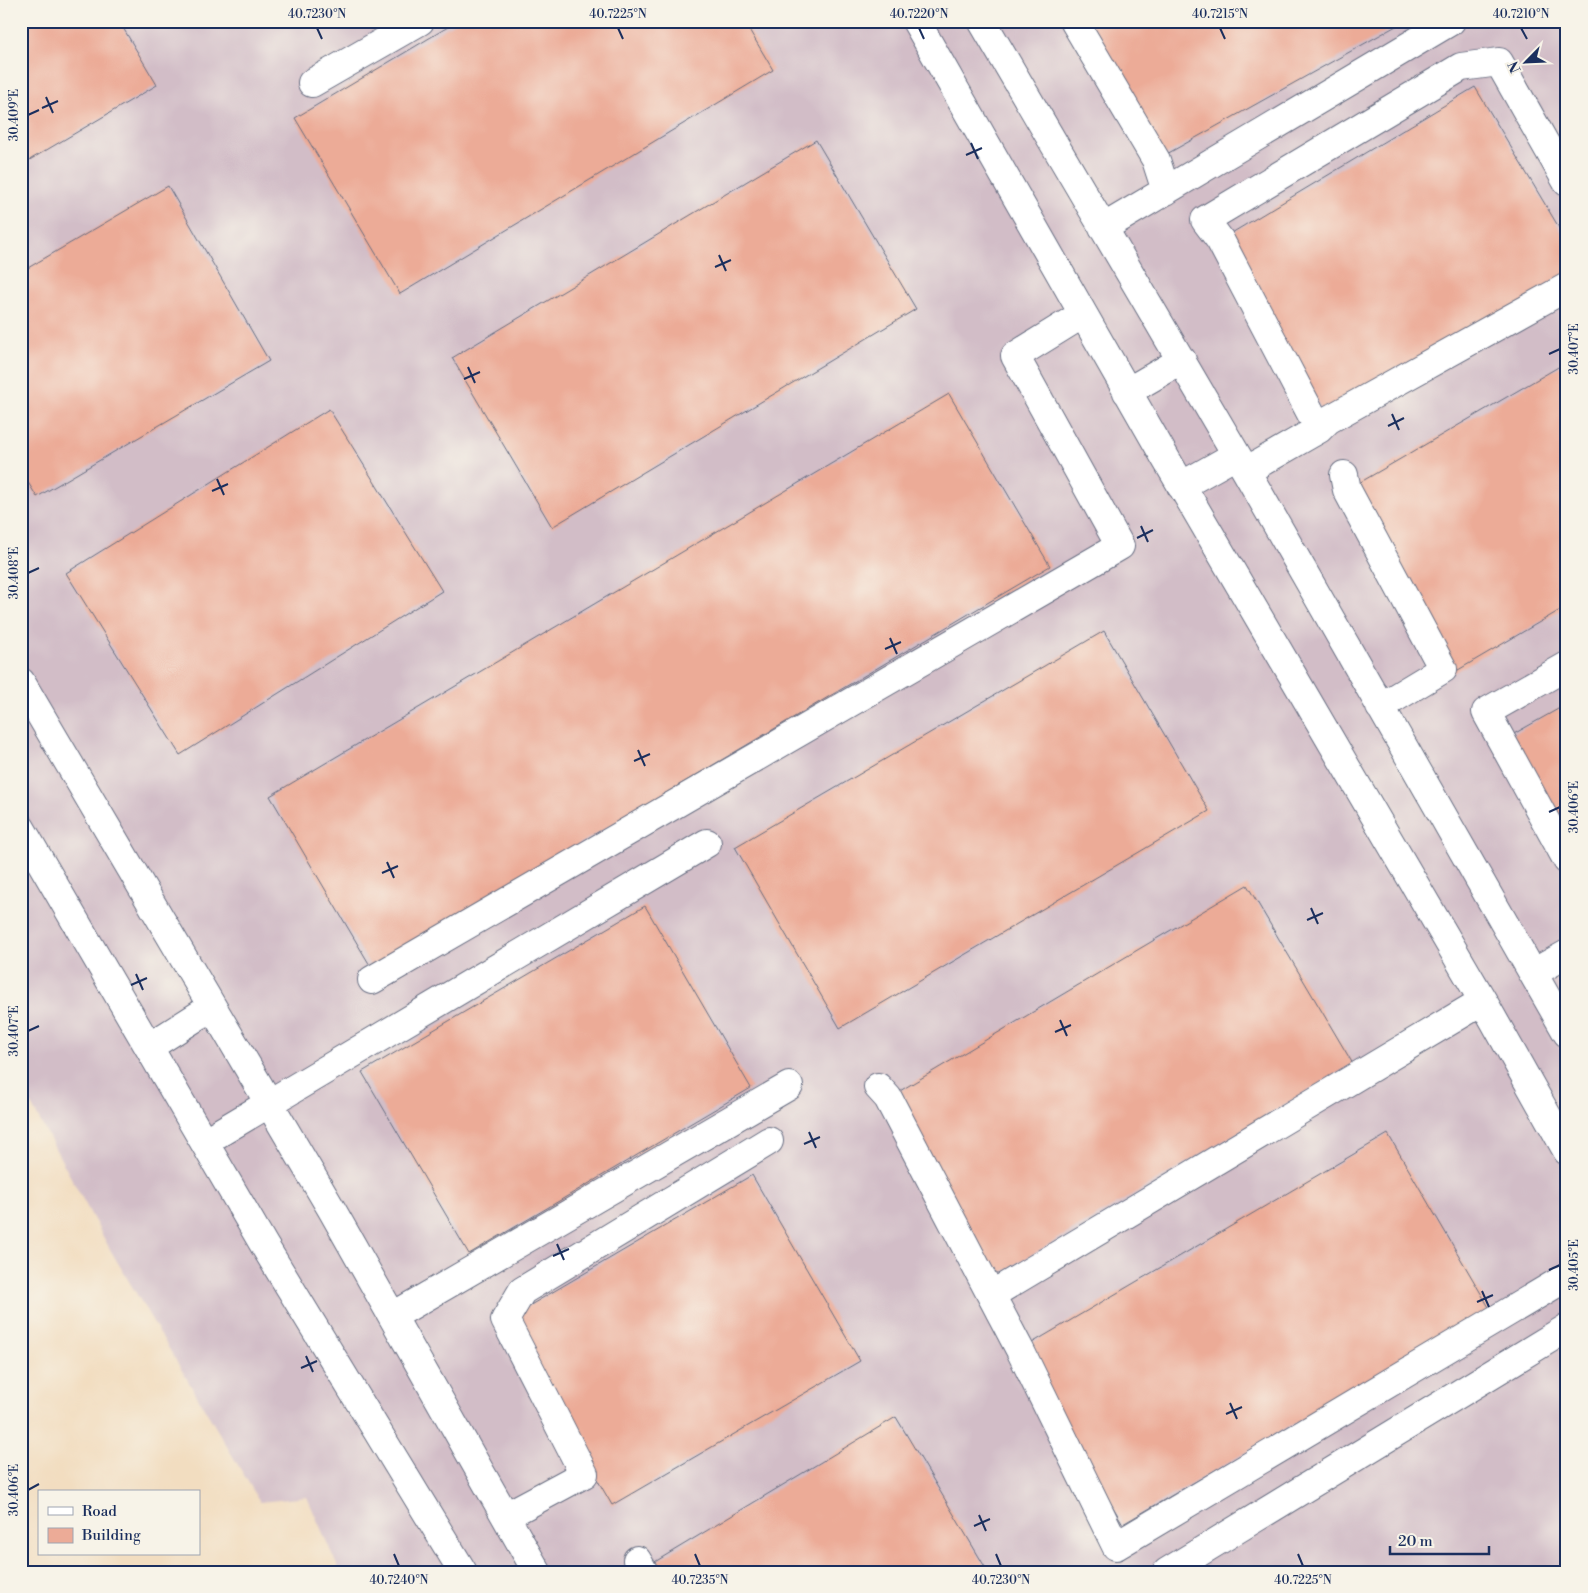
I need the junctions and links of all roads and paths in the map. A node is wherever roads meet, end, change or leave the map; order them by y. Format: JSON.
{"nodes":[{"id":1,"x":420,"y":21,"type":"edge"},
{"id":2,"x":916,"y":21,"type":"edge"},
{"id":3,"x":982,"y":21,"type":"edge"},
{"id":4,"x":1074,"y":21,"type":"edge"},
{"id":5,"x":1451,"y":21,"type":"edge"},
{"id":6,"x":312,"y":83,"type":"dead end"},
{"id":7,"x":1567,"y":182,"type":"edge"},
{"id":8,"x":1166,"y":191,"type":"junction"},
{"id":9,"x":1103,"y":228,"type":"junction"},
{"id":10,"x":1567,"y":287,"type":"edge"},
{"id":11,"x":1083,"y":314,"type":"junction"},
{"id":12,"x":1182,"y":360,"type":"junction"},
{"id":13,"x":1127,"y":392,"type":"junction"},
{"id":14,"x":1320,"y":429,"type":"junction"},
{"id":15,"x":1241,"y":463,"type":"junction"},
{"id":16,"x":1344,"y":476,"type":"dead end"},
{"id":17,"x":1181,"y":486,"type":"junction"},
{"id":18,"x":1567,"y":666,"type":"edge"},
{"id":19,"x":21,"y":682,"type":"edge"},
{"id":20,"x":1380,"y":707,"type":"junction"},
{"id":21,"x":21,"y":828,"type":"edge"},
{"id":22,"x":707,"y":843,"type":"dead end"},
{"id":23,"x":1567,"y":860,"type":"edge"},
{"id":24,"x":1567,"y":954,"type":"edge"},
{"id":25,"x":1533,"y":973,"type":"junction"},
{"id":26,"x":372,"y":980,"type":"dead end"},
{"id":27,"x":1483,"y":1001,"type":"junction"},
{"id":28,"x":212,"y":1007,"type":"junction"},
{"id":29,"x":1567,"y":1033,"type":"edge"},
{"id":30,"x":149,"y":1047,"type":"junction"},
{"id":31,"x":789,"y":1086,"type":"dead end"},
{"id":32,"x":878,"y":1087,"type":"dead end"},
{"id":33,"x":268,"y":1102,"type":"junction"},
{"id":34,"x":769,"y":1141,"type":"dead end"},
{"id":35,"x":204,"y":1142,"type":"junction"},
{"id":36,"x":1567,"y":1151,"type":"edge"},
{"id":37,"x":1567,"y":1277,"type":"edge"},
{"id":38,"x":992,"y":1296,"type":"junction"},
{"id":39,"x":393,"y":1316,"type":"junction"},
{"id":40,"x":1567,"y":1328,"type":"edge"},
{"id":41,"x":506,"y":1516,"type":"junction"},
{"id":42,"x":463,"y":1572,"type":"edge"},
{"id":43,"x":537,"y":1572,"type":"edge"},
{"id":44,"x":1167,"y":1572,"type":"edge"}],
"edges":[{"from":1,"to":6,"type":"street"},
{"from":2,"to":11,"type":"street"},
{"from":3,"to":9,"type":"street"},
{"from":4,"to":8,"type":"street"},
{"from":5,"to":8,"type":"street"},
{"from":7,"to":14,"type":"street"},
{"from":8,"to":9,"type":"street"},
{"from":9,"to":12,"type":"street"},
{"from":10,"to":14,"type":"street"},
{"from":11,"to":13,"type":"street"},
{"from":11,"to":26,"type":"street"},
{"from":12,"to":13,"type":"street"},
{"from":12,"to":15,"type":"street"},
{"from":13,"to":17,"type":"street"},
{"from":14,"to":15,"type":"street"},
{"from":15,"to":17,"type":"street"},
{"from":15,"to":20,"type":"street"},
{"from":16,"to":20,"type":"street"},
{"from":17,"to":27,"type":"street"},
{"from":18,"to":23,"type":"street"},
{"from":19,"to":28,"type":"street"},
{"from":20,"to":25,"type":"street"},
{"from":21,"to":30,"type":"street"},
{"from":22,"to":33,"type":"street"},
{"from":24,"to":25,"type":"street"},
{"from":25,"to":29,"type":"street"},
{"from":27,"to":36,"type":"street"},
{"from":27,"to":38,"type":"street"},
{"from":28,"to":30,"type":"street"},
{"from":28,"to":33,"type":"street"},
{"from":30,"to":35,"type":"street"},
{"from":31,"to":39,"type":"street"},
{"from":32,"to":38,"type":"street"},
{"from":33,"to":35,"type":"street"},
{"from":33,"to":39,"type":"street"},
{"from":34,"to":41,"type":"street"},
{"from":35,"to":42,"type":"street"},
{"from":37,"to":38,"type":"street"},
{"from":39,"to":41,"type":"street"},
{"from":40,"to":44,"type":"street"},
{"from":41,"to":43,"type":"street"}]}
